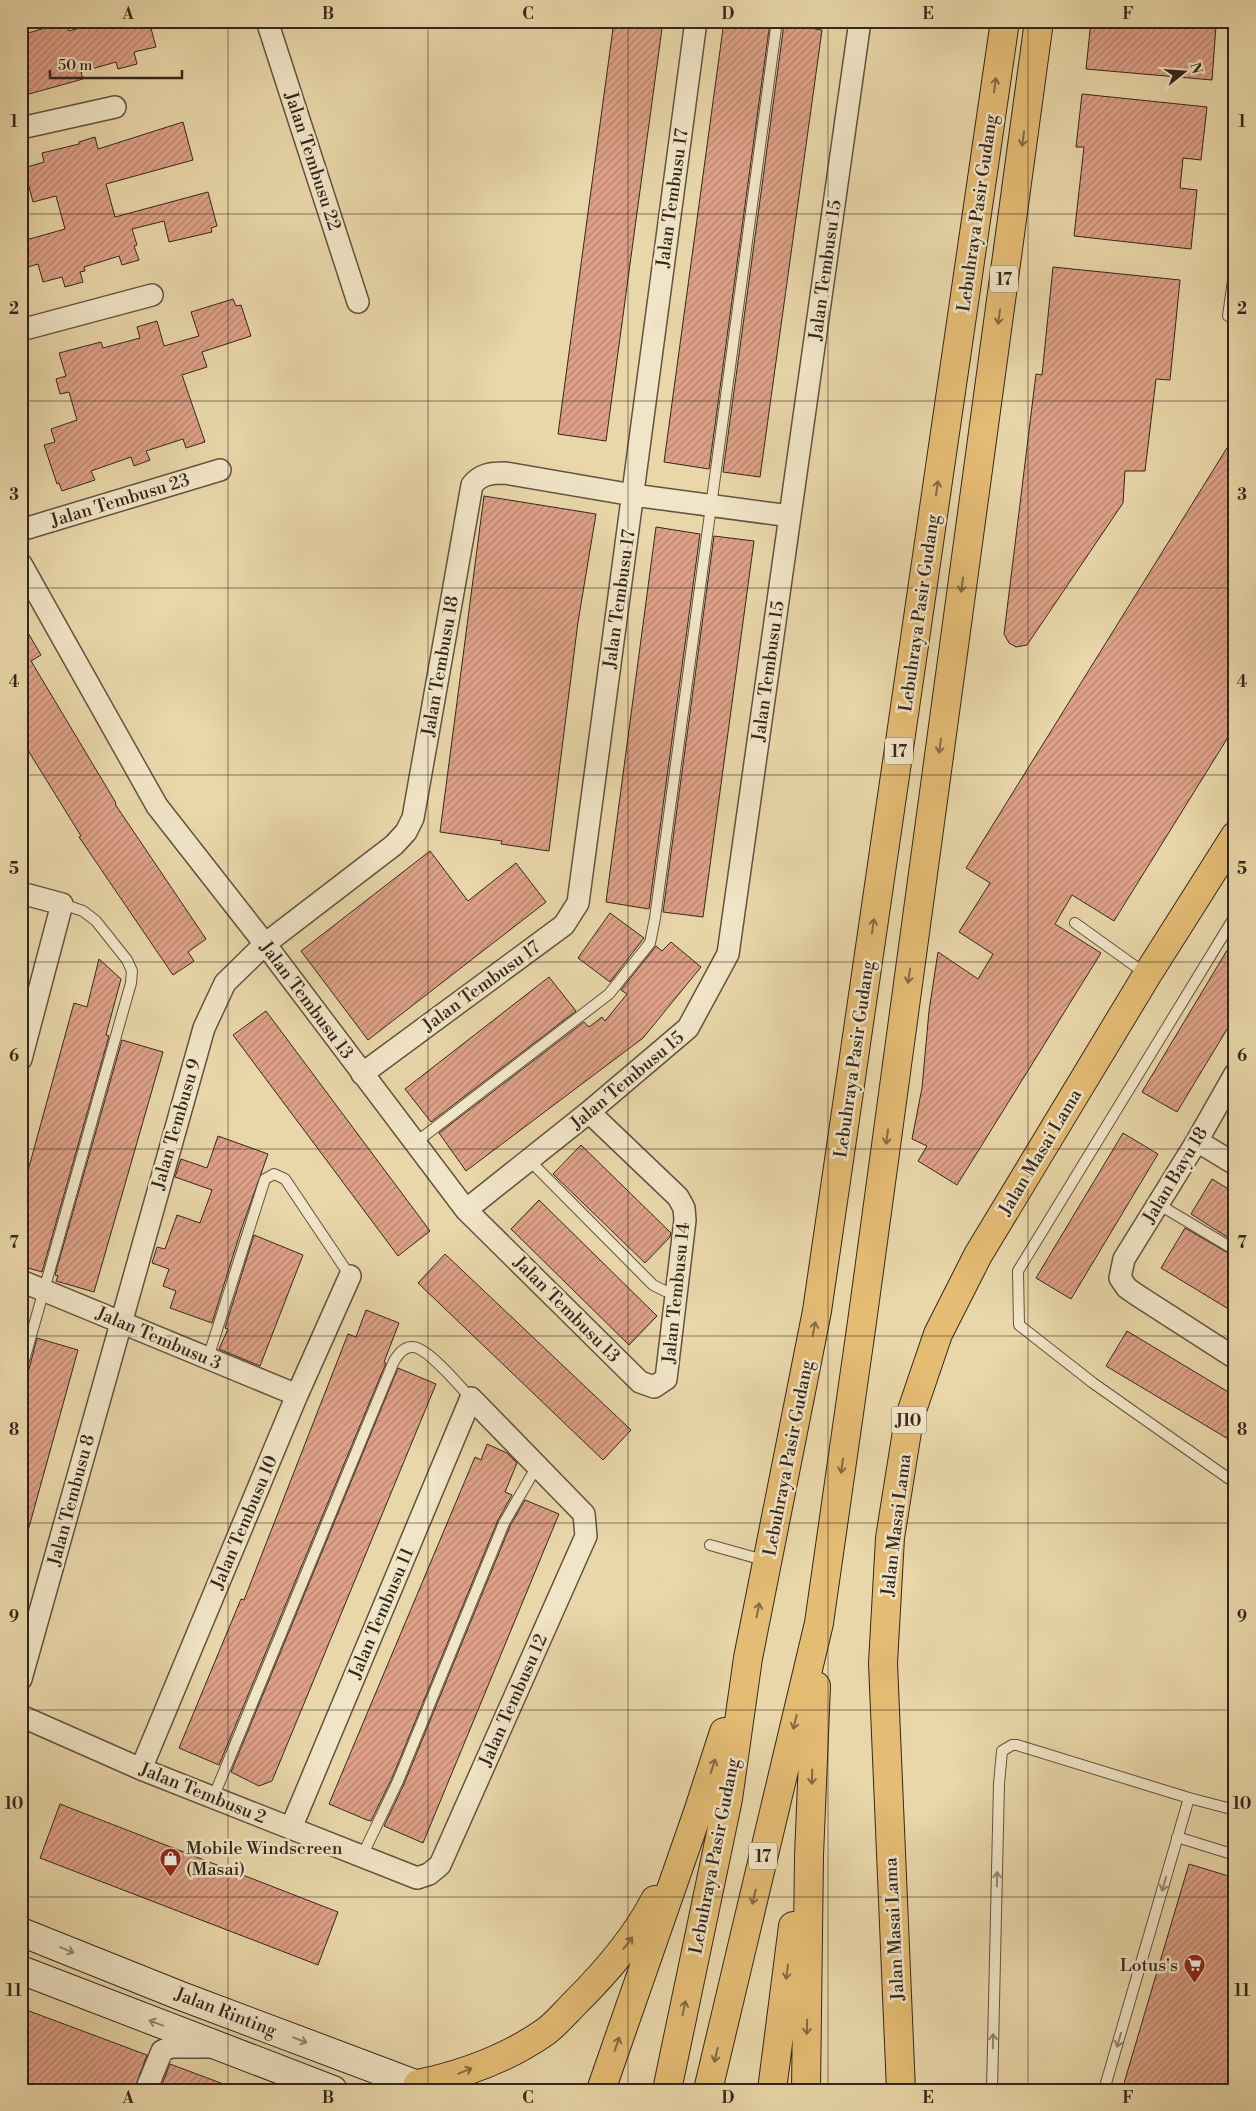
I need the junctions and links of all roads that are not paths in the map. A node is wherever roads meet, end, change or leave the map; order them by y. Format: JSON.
{"nodes":[{"id":1,"x":267,"y":21,"type":"edge"},
{"id":2,"x":696,"y":21,"type":"edge"},
{"id":3,"x":777,"y":21,"type":"edge"},
{"id":4,"x":1005,"y":21,"type":"edge"},
{"id":5,"x":1039,"y":21,"type":"edge"},
{"id":6,"x":857,"y":22,"type":"edge"},
{"id":7,"x":115,"y":107,"type":"dead end"},
{"id":8,"x":21,"y":128,"type":"edge"},
{"id":9,"x":1235,"y":266,"type":"edge"},
{"id":10,"x":152,"y":295,"type":"dead end"},
{"id":11,"x":358,"y":302,"type":"dead end"},
{"id":12,"x":1228,"y":316,"type":"dead end"},
{"id":13,"x":21,"y":330,"type":"edge"},
{"id":14,"x":220,"y":470,"type":"dead end"},
{"id":15,"x":633,"y":495,"type":"junction"},
{"id":16,"x":711,"y":506,"type":"junction"},
{"id":17,"x":790,"y":516,"type":"junction"},
{"id":18,"x":21,"y":530,"type":"edge"},
{"id":19,"x":21,"y":564,"type":"edge"},
{"id":20,"x":1235,"y":836,"type":"edge"},
{"id":21,"x":21,"y":893,"type":"edge"},
{"id":22,"x":62,"y":904,"type":"junction"},
{"id":23,"x":1235,"y":916,"type":"edge"},
{"id":24,"x":1075,"y":923,"type":"dead end"},
{"id":25,"x":265,"y":944,"type":"junction"},
{"id":26,"x":1147,"y":975,"type":"junction"},
{"id":27,"x":21,"y":1059,"type":"edge"},
{"id":28,"x":362,"y":1074,"type":"junction"},
{"id":29,"x":1235,"y":1074,"type":"edge"},
{"id":30,"x":589,"y":1112,"type":"junction"},
{"id":31,"x":1197,"y":1141,"type":"junction"},
{"id":32,"x":414,"y":1143,"type":"junction"},
{"id":33,"x":529,"y":1160,"type":"junction"},
{"id":34,"x":1235,"y":1164,"type":"edge"},
{"id":35,"x":1158,"y":1204,"type":"junction"},
{"id":36,"x":466,"y":1210,"type":"junction"},
{"id":37,"x":1235,"y":1250,"type":"edge"},
{"id":38,"x":350,"y":1276,"type":"joint"},
{"id":39,"x":21,"y":1281,"type":"edge"},
{"id":40,"x":44,"y":1290,"type":"junction"},
{"id":41,"x":677,"y":1291,"type":"junction"},
{"id":42,"x":120,"y":1321,"type":"junction"},
{"id":43,"x":208,"y":1358,"type":"junction"},
{"id":44,"x":1235,"y":1358,"type":"edge"},
{"id":45,"x":21,"y":1371,"type":"edge"},
{"id":46,"x":654,"y":1387,"type":"joint"},
{"id":47,"x":297,"y":1395,"type":"junction"},
{"id":48,"x":471,"y":1398,"type":"junction"},
{"id":49,"x":537,"y":1466,"type":"junction"},
{"id":50,"x":1235,"y":1483,"type":"edge"},
{"id":51,"x":710,"y":1546,"type":"dead end"},
{"id":52,"x":768,"y":1561,"type":"junction"},
{"id":53,"x":819,"y":1623,"type":"junction"},
{"id":54,"x":748,"y":1658,"type":"junction"},
{"id":55,"x":21,"y":1679,"type":"edge"},
{"id":56,"x":21,"y":1716,"type":"edge"},
{"id":57,"x":141,"y":1769,"type":"junction"},
{"id":58,"x":213,"y":1798,"type":"junction"},
{"id":59,"x":1189,"y":1798,"type":"junction"},
{"id":60,"x":1235,"y":1810,"type":"edge"},
{"id":61,"x":698,"y":1812,"type":"junction"},
{"id":62,"x":291,"y":1828,"type":"junction"},
{"id":63,"x":1177,"y":1837,"type":"junction"},
{"id":64,"x":1235,"y":1855,"type":"edge"},
{"id":65,"x":362,"y":1856,"type":"junction"},
{"id":66,"x":809,"y":1856,"type":"junction"},
{"id":67,"x":440,"y":1865,"type":"joint"},
{"id":68,"x":21,"y":1932,"type":"edge"},
{"id":69,"x":21,"y":1970,"type":"edge"},
{"id":70,"x":218,"y":2046,"type":"junction"},
{"id":71,"x":425,"y":2087,"type":"edge"},
{"id":72,"x":146,"y":2090,"type":"edge"},
{"id":73,"x":333,"y":2090,"type":"edge"},
{"id":74,"x":601,"y":2090,"type":"edge"},
{"id":75,"x":667,"y":2090,"type":"edge"},
{"id":76,"x":708,"y":2090,"type":"edge"},
{"id":77,"x":772,"y":2090,"type":"edge"},
{"id":78,"x":806,"y":2090,"type":"edge"},
{"id":79,"x":900,"y":2090,"type":"edge"},
{"id":80,"x":992,"y":2090,"type":"edge"},
{"id":81,"x":1104,"y":2090,"type":"edge"}],
"edges":[{"from":1,"to":11,"type":"street","name":"Jalan Tembusu 22"},
{"from":2,"to":15,"type":"street","name":"Jalan Tembusu 17"},
{"from":3,"to":16,"type":"lane"},
{"from":52,"to":4,"type":"main road","name":"Lebuhraya Pasir Gudang","number":"17","one_way":true},
{"from":5,"to":53,"type":"main road","name":"Lebuhraya Pasir Gudang","number":"17","one_way":true},
{"from":6,"to":17,"type":"street","name":"Jalan Tembusu 15"},
{"from":7,"to":8,"type":"street"},
{"from":9,"to":12,"type":"lane"},
{"from":10,"to":13,"type":"street"},
{"from":14,"to":18,"type":"street","name":"Jalan Tembusu 23"},
{"from":15,"to":16,"type":"street","name":"Jalan Tembusu 18"},
{"from":15,"to":25,"type":"street","name":"Jalan Tembusu 18"},
{"from":15,"to":28,"type":"street","name":"Jalan Tembusu 17"},
{"from":16,"to":17,"type":"street","name":"Jalan Tembusu 18"},
{"from":16,"to":32,"type":"lane"},
{"from":17,"to":30,"type":"street","name":"Jalan Tembusu 15"},
{"from":19,"to":25,"type":"street","name":"Jalan Tembusu 13"},
{"from":20,"to":26,"type":"main road","name":"Jalan Masai Lama","number":"J10"},
{"from":21,"to":22,"type":"street"},
{"from":22,"to":27,"type":"street"},
{"from":22,"to":40,"type":"lane"},
{"from":23,"to":50,"type":"lane"},
{"from":24,"to":26,"type":"lane"},
{"from":25,"to":28,"type":"street","name":"Jalan Tembusu 13"},
{"from":25,"to":42,"type":"street","name":"Jalan Tembusu 9"},
{"from":26,"to":79,"type":"main road","name":"Jalan Masai Lama","number":"J10"},
{"from":28,"to":32,"type":"street","name":"Jalan Tembusu 13"},
{"from":29,"to":31,"type":"street","name":"Jalan Bayu 18"},
{"from":30,"to":33,"type":"street","name":"Jalan Tembusu 15"},
{"from":30,"to":41,"type":"street","name":"Jalan Tembusu 14"},
{"from":31,"to":34,"type":"street"},
{"from":31,"to":35,"type":"street","name":"Jalan Bayu 18"},
{"from":32,"to":36,"type":"street","name":"Jalan Tembusu 13"},
{"from":33,"to":36,"type":"street","name":"Jalan Tembusu 15"},
{"from":33,"to":41,"type":"lane"},
{"from":35,"to":37,"type":"lane"},
{"from":35,"to":44,"type":"street","name":"Jalan Bayu 18"},
{"from":36,"to":46,"type":"street","name":"Jalan Tembusu 13"},
{"from":38,"to":43,"type":"lane"},
{"from":38,"to":47,"type":"street","name":"Jalan Tembusu 10"},
{"from":39,"to":40,"type":"street","name":"Jalan Tembusu 3"},
{"from":40,"to":42,"type":"street","name":"Jalan Tembusu 3"},
{"from":40,"to":45,"type":"lane"},
{"from":41,"to":46,"type":"street","name":"Jalan Tembusu 14"},
{"from":42,"to":43,"type":"street","name":"Jalan Tembusu 3"},
{"from":42,"to":55,"type":"street","name":"Jalan Tembusu 8"},
{"from":43,"to":47,"type":"street","name":"Jalan Tembusu 3"},
{"from":47,"to":57,"type":"street","name":"Jalan Tembusu 10"},
{"from":48,"to":49,"type":"street"},
{"from":48,"to":58,"type":"lane"},
{"from":48,"to":62,"type":"street","name":"Jalan Tembusu 11"},
{"from":49,"to":65,"type":"lane"},
{"from":49,"to":67,"type":"street","name":"Jalan Tembusu 12"},
{"from":51,"to":52,"type":"lane"},
{"from":54,"to":52,"type":"main road","name":"Lebuhraya Pasir Gudang","number":"17","one_way":true},
{"from":53,"to":66,"type":"main road","one_way":true},
{"from":53,"to":76,"type":"main road","name":"Lebuhraya Pasir Gudang","number":"17","one_way":true},
{"from":61,"to":54,"type":"main road","one_way":true},
{"from":75,"to":54,"type":"main road","name":"Lebuhraya Pasir Gudang","number":"17","one_way":true},
{"from":56,"to":57,"type":"street","name":"Jalan Tembusu 2"},
{"from":57,"to":58,"type":"street","name":"Jalan Tembusu 2"},
{"from":58,"to":62,"type":"street","name":"Jalan Tembusu 2"},
{"from":59,"to":60,"type":"lane"},
{"from":59,"to":63,"type":"lane"},
{"from":80,"to":59,"type":"lane","one_way":true},
{"from":71,"to":61,"type":"main road","one_way":true},
{"from":74,"to":61,"type":"main road","one_way":true},
{"from":62,"to":65,"type":"street","name":"Jalan Tembusu 2"},
{"from":63,"to":64,"type":"lane"},
{"from":63,"to":81,"type":"lane","one_way":true},
{"from":65,"to":67,"type":"street","name":"Jalan Tembusu 2"},
{"from":66,"to":77,"type":"main road","one_way":true},
{"from":66,"to":78,"type":"main road","one_way":true},
{"from":68,"to":71,"type":"main road","name":"Jalan Rinting","one_way":true},
{"from":70,"to":69,"type":"main road","name":"Jalan Rinting","one_way":true},
{"from":70,"to":72,"type":"street"},
{"from":70,"to":73,"type":"main road","name":"Jalan Rinting"}]}
